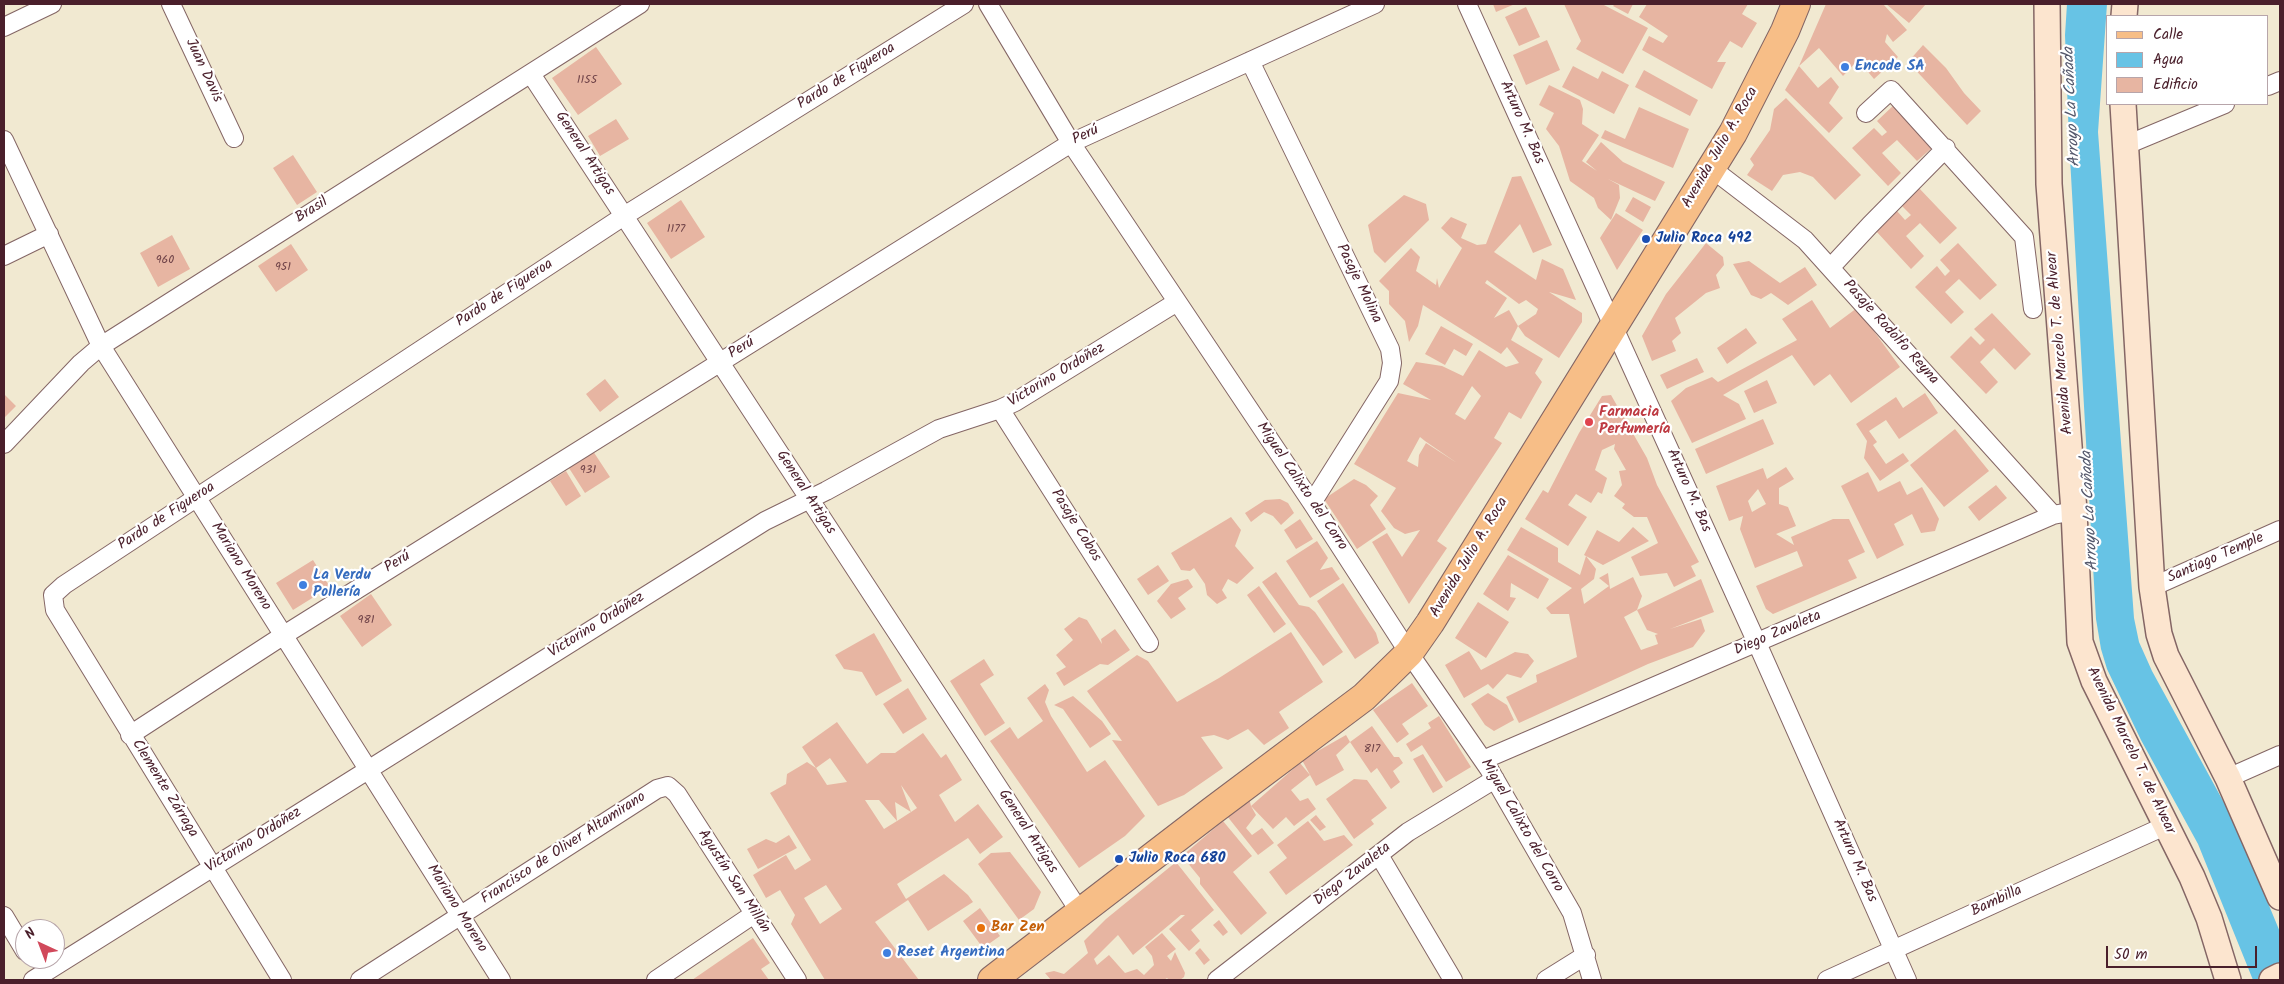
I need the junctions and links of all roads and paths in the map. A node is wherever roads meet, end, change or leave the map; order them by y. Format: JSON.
{"nodes":[{"id":1,"x":52,"y":4,"type":"edge"},
{"id":2,"x":171,"y":4,"type":"edge"},
{"id":3,"x":640,"y":4,"type":"edge"},
{"id":4,"x":964,"y":4,"type":"edge"},
{"id":5,"x":988,"y":4,"type":"edge"},
{"id":6,"x":1376,"y":4,"type":"edge"},
{"id":7,"x":1467,"y":4,"type":"edge"},
{"id":8,"x":1796,"y":4,"type":"edge"},
{"id":9,"x":2048,"y":4,"type":"edge"},
{"id":10,"x":4,"y":27,"type":"edge"},
{"id":11,"x":1250,"y":61,"type":"junction"},
{"id":12,"x":531,"y":74,"type":"junction"},
{"id":13,"x":2123,"y":105,"type":"edge"},
{"id":14,"x":2223,"y":105,"type":"edge"},
{"id":15,"x":1866,"y":113,"type":"dead end"},
{"id":16,"x":234,"y":138,"type":"dead end"},
{"id":17,"x":4,"y":140,"type":"edge"},
{"id":18,"x":1071,"y":143,"type":"junction"},
{"id":19,"x":2124,"y":146,"type":"junction"},
{"id":20,"x":1946,"y":148,"type":"junction"},
{"id":21,"x":1711,"y":168,"type":"junction"},
{"id":22,"x":624,"y":216,"type":"junction"},
{"id":23,"x":49,"y":234,"type":"junction"},
{"id":24,"x":4,"y":256,"type":"edge"},
{"id":25,"x":1831,"y":267,"type":"junction"},
{"id":26,"x":1177,"y":302,"type":"junction"},
{"id":27,"x":2033,"y":309,"type":"dead end"},
{"id":28,"x":1612,"y":325,"type":"junction"},
{"id":29,"x":101,"y":346,"type":"junction"},
{"id":30,"x":720,"y":362,"type":"junction"},
{"id":31,"x":1000,"y":409,"type":"junction"},
{"id":32,"x":4,"y":444,"type":"edge"},
{"id":33,"x":196,"y":497,"type":"junction"},
{"id":34,"x":808,"y":498,"type":"junction"},
{"id":35,"x":1312,"y":502,"type":"junction"},
{"id":36,"x":2064,"y":513,"type":"junction"},
{"id":37,"x":2280,"y":530,"type":"edge"},
{"id":38,"x":2152,"y":587,"type":"junction"},
{"id":39,"x":53,"y":595,"type":"joint"},
{"id":40,"x":284,"y":635,"type":"junction"},
{"id":41,"x":1148,"y":643,"type":"dead end"},
{"id":42,"x":1757,"y":643,"type":"junction"},
{"id":43,"x":1409,"y":653,"type":"junction"},
{"id":44,"x":130,"y":735,"type":"junction"},
{"id":45,"x":2280,"y":754,"type":"edge"},
{"id":46,"x":1483,"y":760,"type":"junction"},
{"id":47,"x":368,"y":770,"type":"junction"},
{"id":48,"x":1495,"y":778,"type":"junction"},
{"id":49,"x":2228,"y":778,"type":"junction"},
{"id":50,"x":668,"y":786,"type":"joint"},
{"id":51,"x":2166,"y":825,"type":"junction"},
{"id":52,"x":1379,"y":855,"type":"junction"},
{"id":53,"x":212,"y":867,"type":"junction"},
{"id":54,"x":2280,"y":897,"type":"edge"},
{"id":55,"x":1080,"y":912,"type":"junction"},
{"id":56,"x":754,"y":914,"type":"junction"},
{"id":57,"x":4,"y":916,"type":"edge"},
{"id":58,"x":461,"y":916,"type":"junction"},
{"id":59,"x":15,"y":934,"type":"edge"},
{"id":60,"x":1893,"y":950,"type":"junction"},
{"id":61,"x":1586,"y":955,"type":"junction"},
{"id":62,"x":1006,"y":976,"type":"edge"},
{"id":63,"x":2280,"y":976,"type":"edge"},
{"id":64,"x":39,"y":979,"type":"edge"},
{"id":65,"x":282,"y":980,"type":"edge"},
{"id":66,"x":360,"y":980,"type":"edge"},
{"id":67,"x":501,"y":980,"type":"edge"},
{"id":68,"x":656,"y":980,"type":"edge"},
{"id":69,"x":797,"y":980,"type":"edge"},
{"id":70,"x":1217,"y":980,"type":"edge"},
{"id":71,"x":1453,"y":980,"type":"edge"},
{"id":72,"x":1546,"y":980,"type":"edge"},
{"id":73,"x":1592,"y":980,"type":"edge"},
{"id":74,"x":1827,"y":980,"type":"edge"},
{"id":75,"x":1906,"y":980,"type":"edge"},
{"id":76,"x":2228,"y":980,"type":"edge"},
{"id":77,"x":2272,"y":980,"type":"edge"}],
"edges":[{"from":1,"to":10,"type":"street"},
{"from":2,"to":16,"type":"street","name":"Juan Davis"},
{"from":3,"to":12,"type":"street","name":"Brasil"},
{"from":4,"to":22,"type":"street","name":"Pardo de Figueroa"},
{"from":5,"to":18,"type":"street","name":"Miguel Calixto del Corro"},
{"from":6,"to":11,"type":"street","name":"Perú"},
{"from":7,"to":28,"type":"street","name":"Arturo M. Bas"},
{"from":8,"to":21,"type":"main road","name":"Avenida Julio A. Roca"},
{"from":9,"to":36,"type":"main road","name":"Avenida Marcelo T. de Alvear"},
{"from":11,"to":18,"type":"street","name":"Perú"},
{"from":11,"to":35,"type":"street","name":"Pasaje Molina"},
{"from":12,"to":22,"type":"street","name":"General Artigas"},
{"from":12,"to":29,"type":"street","name":"Brasil"},
{"from":13,"to":19,"type":"main road"},
{"from":14,"to":19,"type":"street"},
{"from":15,"to":20,"type":"street"},
{"from":17,"to":23,"type":"street","name":"Mariano Moreno"},
{"from":18,"to":26,"type":"street","name":"Miguel Calixto del Corro"},
{"from":18,"to":30,"type":"street","name":"Perú"},
{"from":19,"to":38,"type":"main road"},
{"from":20,"to":25,"type":"street"},
{"from":20,"to":27,"type":"street"},
{"from":21,"to":25,"type":"street","name":"Pasaje Rodolfo Reyna"},
{"from":21,"to":28,"type":"main road","name":"Avenida Julio A. Roca"},
{"from":22,"to":30,"type":"street","name":"General Artigas"},
{"from":22,"to":33,"type":"street","name":"Pardo de Figueroa"},
{"from":23,"to":24,"type":"street"},
{"from":23,"to":29,"type":"street","name":"Mariano Moreno"},
{"from":25,"to":36,"type":"street","name":"Pasaje Rodolfo Reyna"},
{"from":26,"to":31,"type":"street","name":"Victorino Ordoñez"},
{"from":26,"to":35,"type":"street","name":"Miguel Calixto del Corro"},
{"from":28,"to":42,"type":"street","name":"Arturo M. Bas"},
{"from":28,"to":43,"type":"main road","name":"Avenida Julio A. Roca"},
{"from":29,"to":32,"type":"street","name":"Brasil"},
{"from":29,"to":33,"type":"street","name":"Mariano Moreno"},
{"from":30,"to":34,"type":"street","name":"General Artigas"},
{"from":30,"to":40,"type":"street","name":"Perú"},
{"from":31,"to":34,"type":"street","name":"Victorino Ordoñez"},
{"from":31,"to":41,"type":"street","name":"Pasaje Cobos"},
{"from":33,"to":39,"type":"street","name":"Pardo de Figueroa"},
{"from":33,"to":40,"type":"street","name":"Mariano Moreno"},
{"from":34,"to":47,"type":"street","name":"Victorino Ordoñez"},
{"from":34,"to":55,"type":"street","name":"General Artigas"},
{"from":35,"to":43,"type":"street","name":"Miguel Calixto del Corro"},
{"from":36,"to":42,"type":"street","name":"Diego Zavaleta"},
{"from":36,"to":51,"type":"main road","name":"Avenida Marcelo T. de Alvear"},
{"from":37,"to":38,"type":"street","name":"Santiago Temple"},
{"from":38,"to":49,"type":"main road"},
{"from":39,"to":44,"type":"street","name":"Clemente Zárraga"},
{"from":40,"to":44,"type":"street","name":"Perú"},
{"from":40,"to":47,"type":"street","name":"Mariano Moreno"},
{"from":42,"to":46,"type":"street","name":"Diego Zavaleta"},
{"from":42,"to":60,"type":"street","name":"Arturo M. Bas"},
{"from":43,"to":46,"type":"street","name":"Miguel Calixto del Corro"},
{"from":43,"to":55,"type":"main road","name":"Avenida Julio A. Roca"},
{"from":44,"to":53,"type":"street","name":"Clemente Zárraga"},
{"from":45,"to":49,"type":"street"},
{"from":46,"to":48,"type":"street","name":"Miguel Calixto del Corro"},
{"from":47,"to":53,"type":"street","name":"Victorino Ordoñez"},
{"from":47,"to":58,"type":"street","name":"Mariano Moreno"},
{"from":48,"to":52,"type":"street","name":"Diego Zavaleta"},
{"from":48,"to":61,"type":"street","name":"Miguel Calixto del Corro"},
{"from":49,"to":54,"type":"main road"},
{"from":50,"to":56,"type":"street","name":"Agustín San Millán"},
{"from":50,"to":58,"type":"street","name":"Francisco de Oliver Altamirano"},
{"from":51,"to":60,"type":"street","name":"Bambilla"},
{"from":51,"to":76,"type":"main road","name":"Avenida Marcelo T. de Alvear"},
{"from":52,"to":70,"type":"street","name":"Diego Zavaleta"},
{"from":52,"to":71,"type":"street"},
{"from":53,"to":64,"type":"street","name":"Victorino Ordoñez"},
{"from":53,"to":65,"type":"street","name":"Clemente Zárraga"},
{"from":55,"to":62,"type":"main road","name":"Avenida Julio A. Roca"},
{"from":56,"to":68,"type":"street"},
{"from":56,"to":69,"type":"street","name":"Agustín San Millán"},
{"from":57,"to":59,"type":"street"},
{"from":58,"to":66,"type":"street","name":"Francisco de Oliver Altamirano"},
{"from":58,"to":67,"type":"street","name":"Mariano Moreno"},
{"from":60,"to":74,"type":"street","name":"Bambilla"},
{"from":60,"to":75,"type":"street","name":"Arturo M. Bas"},
{"from":61,"to":72,"type":"street"},
{"from":61,"to":73,"type":"street","name":"Miguel Calixto del Corro"},
{"from":63,"to":77,"type":"main road"}]}
